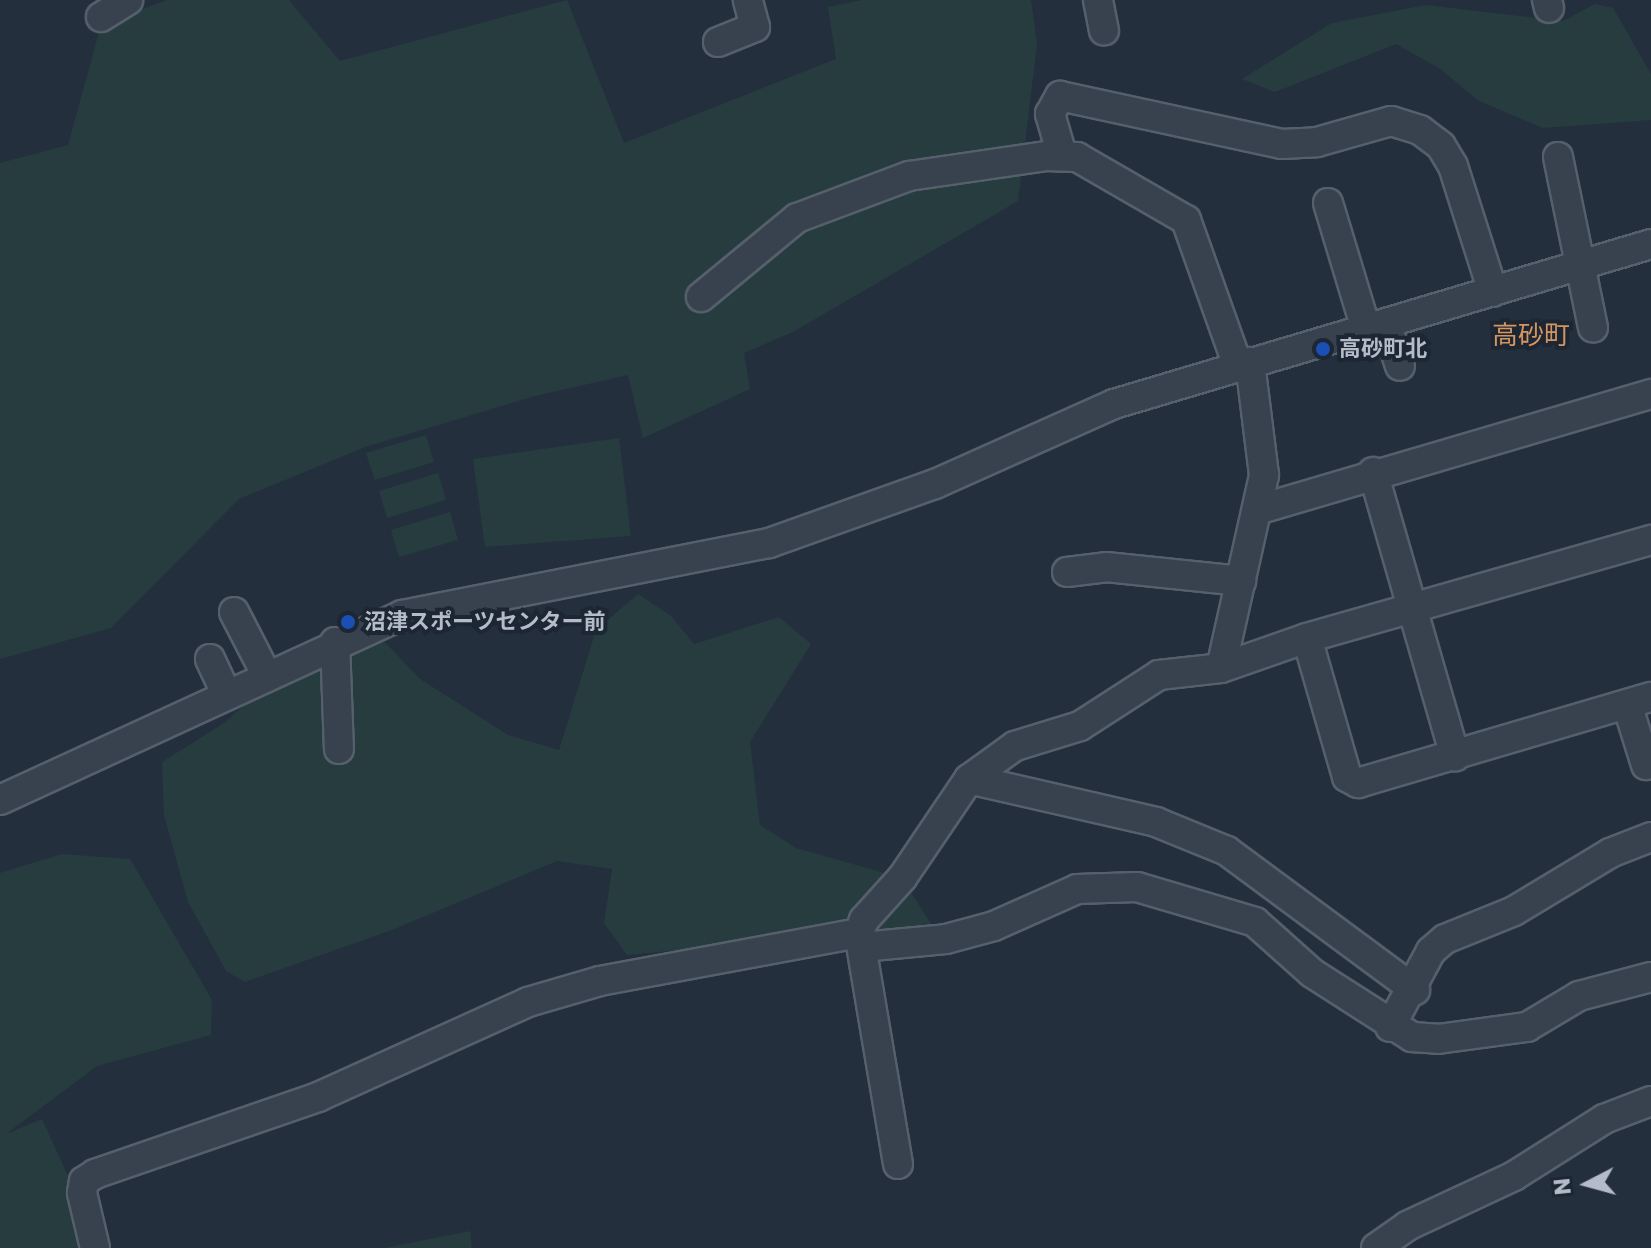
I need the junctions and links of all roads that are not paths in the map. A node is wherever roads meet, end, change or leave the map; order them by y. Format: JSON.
{"nodes":[{"id":1,"x":128,"y":0,"type":"edge"},
{"id":2,"x":748,"y":0,"type":"edge"},
{"id":3,"x":1098,"y":0,"type":"edge"},
{"id":4,"x":101,"y":17,"type":"dead end"},
{"id":5,"x":1104,"y":30,"type":"dead end"},
{"id":6,"x":718,"y":42,"type":"dead end"},
{"id":7,"x":1062,"y":155,"type":"junction"},
{"id":8,"x":1558,"y":157,"type":"dead end"},
{"id":9,"x":1328,"y":203,"type":"dead end"},
{"id":10,"x":1651,"y":244,"type":"edge"},
{"id":11,"x":1583,"y":264,"type":"junction"},
{"id":12,"x":1493,"y":292,"type":"junction"},
{"id":13,"x":701,"y":297,"type":"dead end"},
{"id":14,"x":1376,"y":326,"type":"junction"},
{"id":15,"x":1593,"y":327,"type":"dead end"},
{"id":16,"x":1244,"y":364,"type":"junction"},
{"id":17,"x":1400,"y":366,"type":"dead end"},
{"id":18,"x":1651,"y":394,"type":"edge"},
{"id":19,"x":1373,"y":472,"type":"junction"},
{"id":20,"x":1260,"y":509,"type":"junction"},
{"id":21,"x":1651,"y":540,"type":"edge"},
{"id":22,"x":1067,"y":572,"type":"dead end"},
{"id":23,"x":1241,"y":581,"type":"junction"},
{"id":24,"x":1410,"y":610,"type":"junction"},
{"id":25,"x":234,"y":612,"type":"dead end"},
{"id":26,"x":1307,"y":638,"type":"junction"},
{"id":27,"x":335,"y":642,"type":"junction"},
{"id":28,"x":210,"y":659,"type":"dead end"},
{"id":29,"x":1221,"y":668,"type":"junction"},
{"id":30,"x":266,"y":674,"type":"junction"},
{"id":31,"x":226,"y":693,"type":"junction"},
{"id":32,"x":1639,"y":701,"type":"edge"},
{"id":33,"x":339,"y":749,"type":"dead end"},
{"id":34,"x":1455,"y":756,"type":"junction"},
{"id":35,"x":1646,"y":765,"type":"dead end"},
{"id":36,"x":969,"y":779,"type":"junction"},
{"id":37,"x":0,"y":800,"type":"edge"},
{"id":38,"x":1651,"y":837,"type":"edge"},
{"id":39,"x":861,"y":940,"type":"junction"},
{"id":40,"x":1651,"y":977,"type":"edge"},
{"id":41,"x":1415,"y":990,"type":"junction"},
{"id":42,"x":1390,"y":1027,"type":"junction"},
{"id":43,"x":1651,"y":1101,"type":"edge"},
{"id":44,"x":898,"y":1164,"type":"dead end"},
{"id":45,"x":95,"y":1248,"type":"edge"},
{"id":46,"x":1376,"y":1248,"type":"edge"}],
"edges":[{"from":1,"to":4,"type":"street"},
{"from":2,"to":6,"type":"street"},
{"from":3,"to":5,"type":"street"},
{"from":7,"to":12,"type":"street"},
{"from":7,"to":13,"type":"street"},
{"from":7,"to":16,"type":"street"},
{"from":8,"to":11,"type":"street"},
{"from":9,"to":14,"type":"street"},
{"from":10,"to":11,"type":"street"},
{"from":11,"to":12,"type":"street"},
{"from":11,"to":15,"type":"street"},
{"from":12,"to":14,"type":"street"},
{"from":14,"to":16,"type":"street"},
{"from":14,"to":17,"type":"street"},
{"from":16,"to":20,"type":"street"},
{"from":16,"to":27,"type":"street"},
{"from":18,"to":19,"type":"street"},
{"from":19,"to":20,"type":"street"},
{"from":19,"to":24,"type":"street"},
{"from":20,"to":23,"type":"street"},
{"from":21,"to":24,"type":"street"},
{"from":22,"to":23,"type":"street"},
{"from":23,"to":29,"type":"street"},
{"from":24,"to":26,"type":"street"},
{"from":24,"to":34,"type":"street"},
{"from":25,"to":30,"type":"street"},
{"from":26,"to":29,"type":"street"},
{"from":26,"to":34,"type":"street"},
{"from":27,"to":30,"type":"street"},
{"from":27,"to":33,"type":"street"},
{"from":28,"to":31,"type":"street"},
{"from":29,"to":36,"type":"street"},
{"from":30,"to":31,"type":"street"},
{"from":31,"to":37,"type":"street"},
{"from":32,"to":34,"type":"street"},
{"from":32,"to":35,"type":"street"},
{"from":36,"to":39,"type":"street"},
{"from":36,"to":41,"type":"street"},
{"from":38,"to":41,"type":"street"},
{"from":39,"to":42,"type":"street"},
{"from":39,"to":44,"type":"street"},
{"from":39,"to":45,"type":"street"},
{"from":40,"to":42,"type":"street"},
{"from":41,"to":42,"type":"street"},
{"from":43,"to":46,"type":"street"}]}
